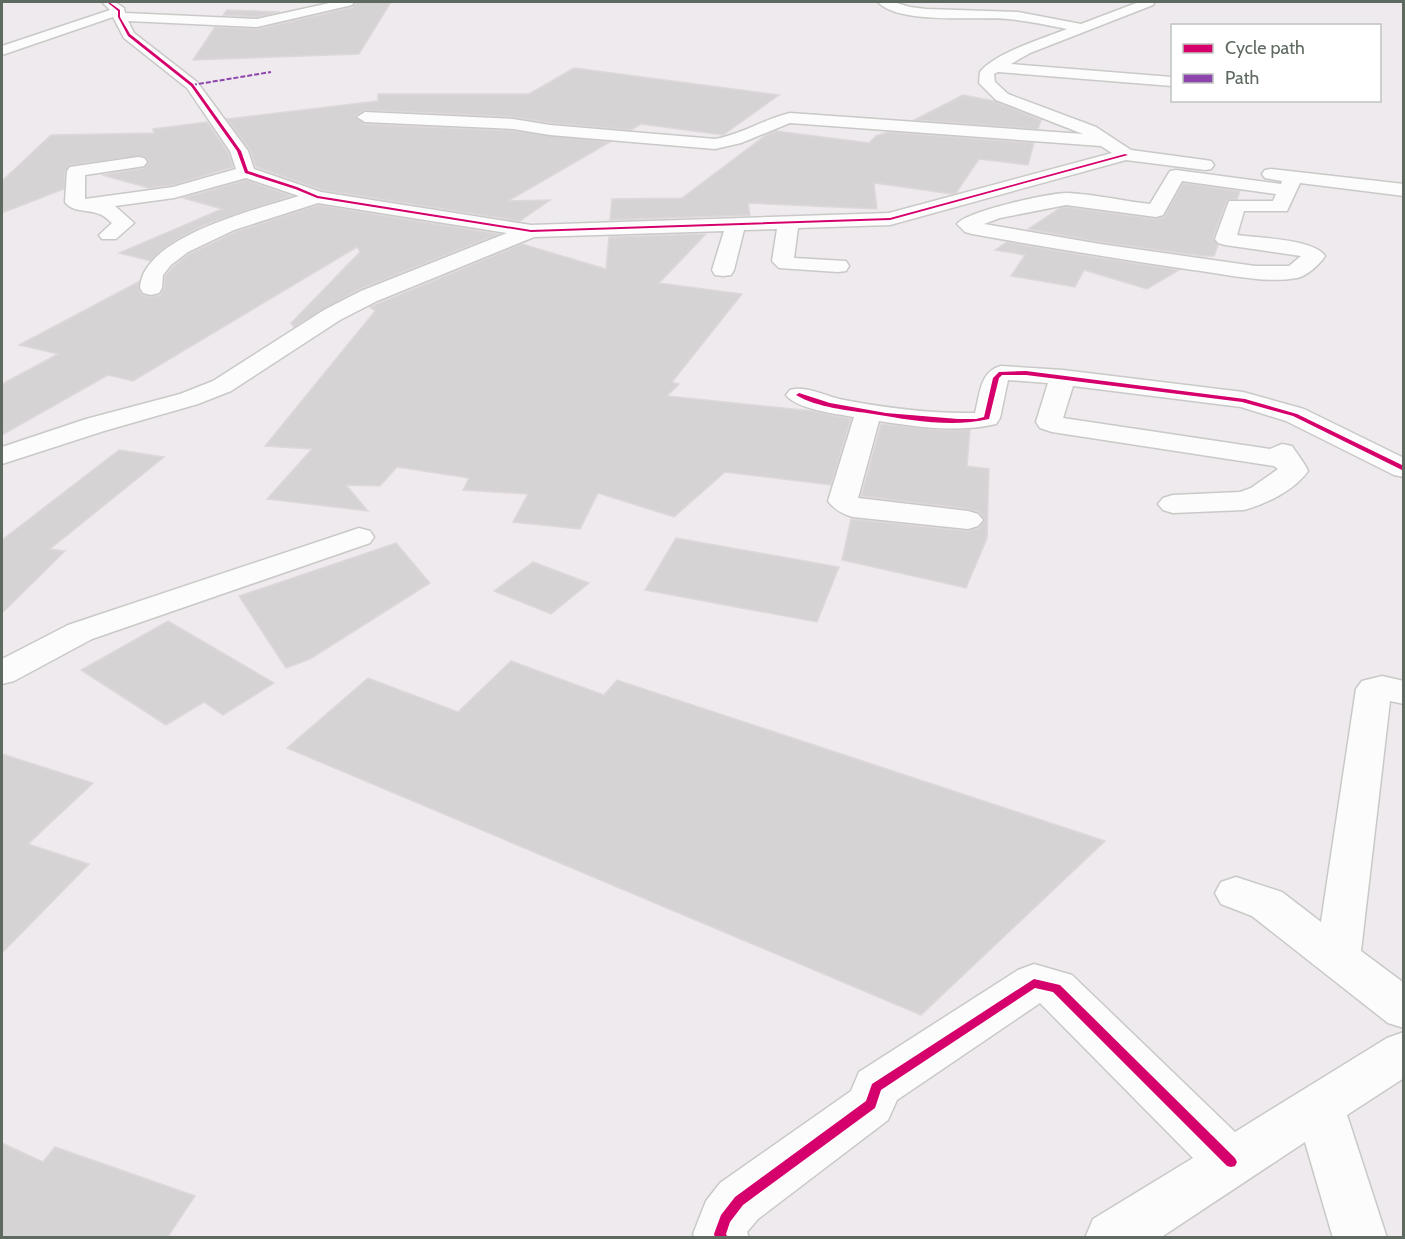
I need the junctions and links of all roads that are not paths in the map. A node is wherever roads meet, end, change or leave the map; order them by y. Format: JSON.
{"nodes":[{"id":1,"x":348,"y":2,"type":"edge"},
{"id":2,"x":884,"y":2,"type":"edge"},
{"id":3,"x":1149,"y":2,"type":"edge"},
{"id":4,"x":115,"y":10,"type":"edge"},
{"id":5,"x":1078,"y":27,"type":"junction"},
{"id":6,"x":1017,"y":36,"type":"dead end"},
{"id":7,"x":1052,"y":38,"type":"junction"},
{"id":8,"x":2,"y":51,"type":"edge"},
{"id":9,"x":995,"y":67,"type":"junction"},
{"id":10,"x":1171,"y":82,"type":"edge"},
{"id":11,"x":365,"y":117,"type":"dead end"},
{"id":12,"x":528,"y":120,"type":"dead end"},
{"id":13,"x":810,"y":122,"type":"junction"},
{"id":14,"x":583,"y":125,"type":"dead end"},
{"id":15,"x":553,"y":126,"type":"junction"},
{"id":16,"x":864,"y":126,"type":"junction"},
{"id":17,"x":783,"y":137,"type":"dead end"},
{"id":18,"x":913,"y":140,"type":"dead end"},
{"id":19,"x":1105,"y":141,"type":"junction"},
{"id":20,"x":1126,"y":155,"type":"junction"},
{"id":21,"x":138,"y":162,"type":"dead end"},
{"id":22,"x":1041,"y":169,"type":"dead end"},
{"id":23,"x":1180,"y":169,"type":"junction"},
{"id":24,"x":246,"y":172,"type":"junction"},
{"id":25,"x":1061,"y":172,"type":"junction"},
{"id":26,"x":1290,"y":183,"type":"junction"},
{"id":27,"x":1404,"y":190,"type":"edge"},
{"id":28,"x":317,"y":197,"type":"junction"},
{"id":29,"x":83,"y":205,"type":"junction"},
{"id":30,"x":734,"y":230,"type":"junction"},
{"id":31,"x":788,"y":230,"type":"junction"},
{"id":32,"x":531,"y":231,"type":"junction"},
{"id":33,"x":1144,"y":231,"type":"junction"},
{"id":34,"x":109,"y":235,"type":"dead end"},
{"id":35,"x":838,"y":266,"type":"dead end"},
{"id":36,"x":723,"y":270,"type":"dead end"},
{"id":37,"x":151,"y":288,"type":"dead end"},
{"id":38,"x":1063,"y":377,"type":"junction"},
{"id":39,"x":799,"y":395,"type":"dead end"},
{"id":40,"x":869,"y":411,"type":"junction"},
{"id":41,"x":1315,"y":425,"type":"junction"},
{"id":42,"x":2,"y":456,"type":"edge"},
{"id":43,"x":1282,"y":459,"type":"junction"},
{"id":44,"x":1404,"y":469,"type":"edge"},
{"id":45,"x":1173,"y":504,"type":"dead end"},
{"id":46,"x":968,"y":520,"type":"dead end"},
{"id":47,"x":359,"y":537,"type":"dead end"},
{"id":48,"x":2,"y":674,"type":"edge"},
{"id":49,"x":1404,"y":693,"type":"edge"},
{"id":50,"x":1236,"y":893,"type":"dead end"},
{"id":51,"x":1338,"y":958,"type":"junction"},
{"id":52,"x":1404,"y":1009,"type":"edge"},
{"id":53,"x":1404,"y":1052,"type":"edge"},
{"id":54,"x":1319,"y":1106,"type":"junction"},
{"id":55,"x":1231,"y":1162,"type":"junction"},
{"id":56,"x":722,"y":1238,"type":"edge"},
{"id":57,"x":1112,"y":1238,"type":"edge"},
{"id":58,"x":1360,"y":1238,"type":"edge"}],
"edges":[{"from":1,"to":4,"type":"street"},
{"from":2,"to":5,"type":"street"},
{"from":3,"to":5,"type":"street"},
{"from":4,"to":8,"type":"street"},
{"from":4,"to":24,"type":"street"},
{"from":5,"to":7,"type":"street"},
{"from":6,"to":7,"type":"street"},
{"from":7,"to":9,"type":"street"},
{"from":9,"to":10,"type":"street"},
{"from":9,"to":19,"type":"street"},
{"from":11,"to":15,"type":"street"},
{"from":12,"to":15,"type":"street"},
{"from":13,"to":15,"type":"street"},
{"from":13,"to":16,"type":"street"},
{"from":13,"to":17,"type":"street"},
{"from":14,"to":15,"type":"street"},
{"from":16,"to":18,"type":"street"},
{"from":16,"to":19,"type":"street"},
{"from":19,"to":20,"type":"street"},
{"from":20,"to":23,"type":"street"},
{"from":20,"to":25,"type":"street"},
{"from":21,"to":29,"type":"street"},
{"from":22,"to":25,"type":"street"},
{"from":23,"to":26,"type":"street"},
{"from":23,"to":33,"type":"street"},
{"from":24,"to":28,"type":"street"},
{"from":24,"to":29,"type":"street"},
{"from":25,"to":31,"type":"street"},
{"from":26,"to":27,"type":"street"},
{"from":26,"to":33,"type":"street"},
{"from":28,"to":32,"type":"street"},
{"from":28,"to":37,"type":"street"},
{"from":29,"to":34,"type":"street"},
{"from":30,"to":31,"type":"street"},
{"from":30,"to":32,"type":"street"},
{"from":30,"to":36,"type":"street"},
{"from":31,"to":35,"type":"street"},
{"from":32,"to":42,"type":"street"},
{"from":33,"to":33,"type":"street"},
{"from":38,"to":40,"type":"street"},
{"from":38,"to":41,"type":"street"},
{"from":38,"to":43,"type":"street"},
{"from":39,"to":40,"type":"street"},
{"from":40,"to":46,"type":"street"},
{"from":41,"to":43,"type":"street"},
{"from":41,"to":44,"type":"street"},
{"from":43,"to":45,"type":"street"},
{"from":47,"to":48,"type":"street"},
{"from":49,"to":51,"type":"street"},
{"from":50,"to":51,"type":"street"},
{"from":51,"to":52,"type":"street"},
{"from":53,"to":54,"type":"street"},
{"from":54,"to":55,"type":"street"},
{"from":54,"to":58,"type":"street"},
{"from":55,"to":56,"type":"street"},
{"from":55,"to":57,"type":"street"}]}
